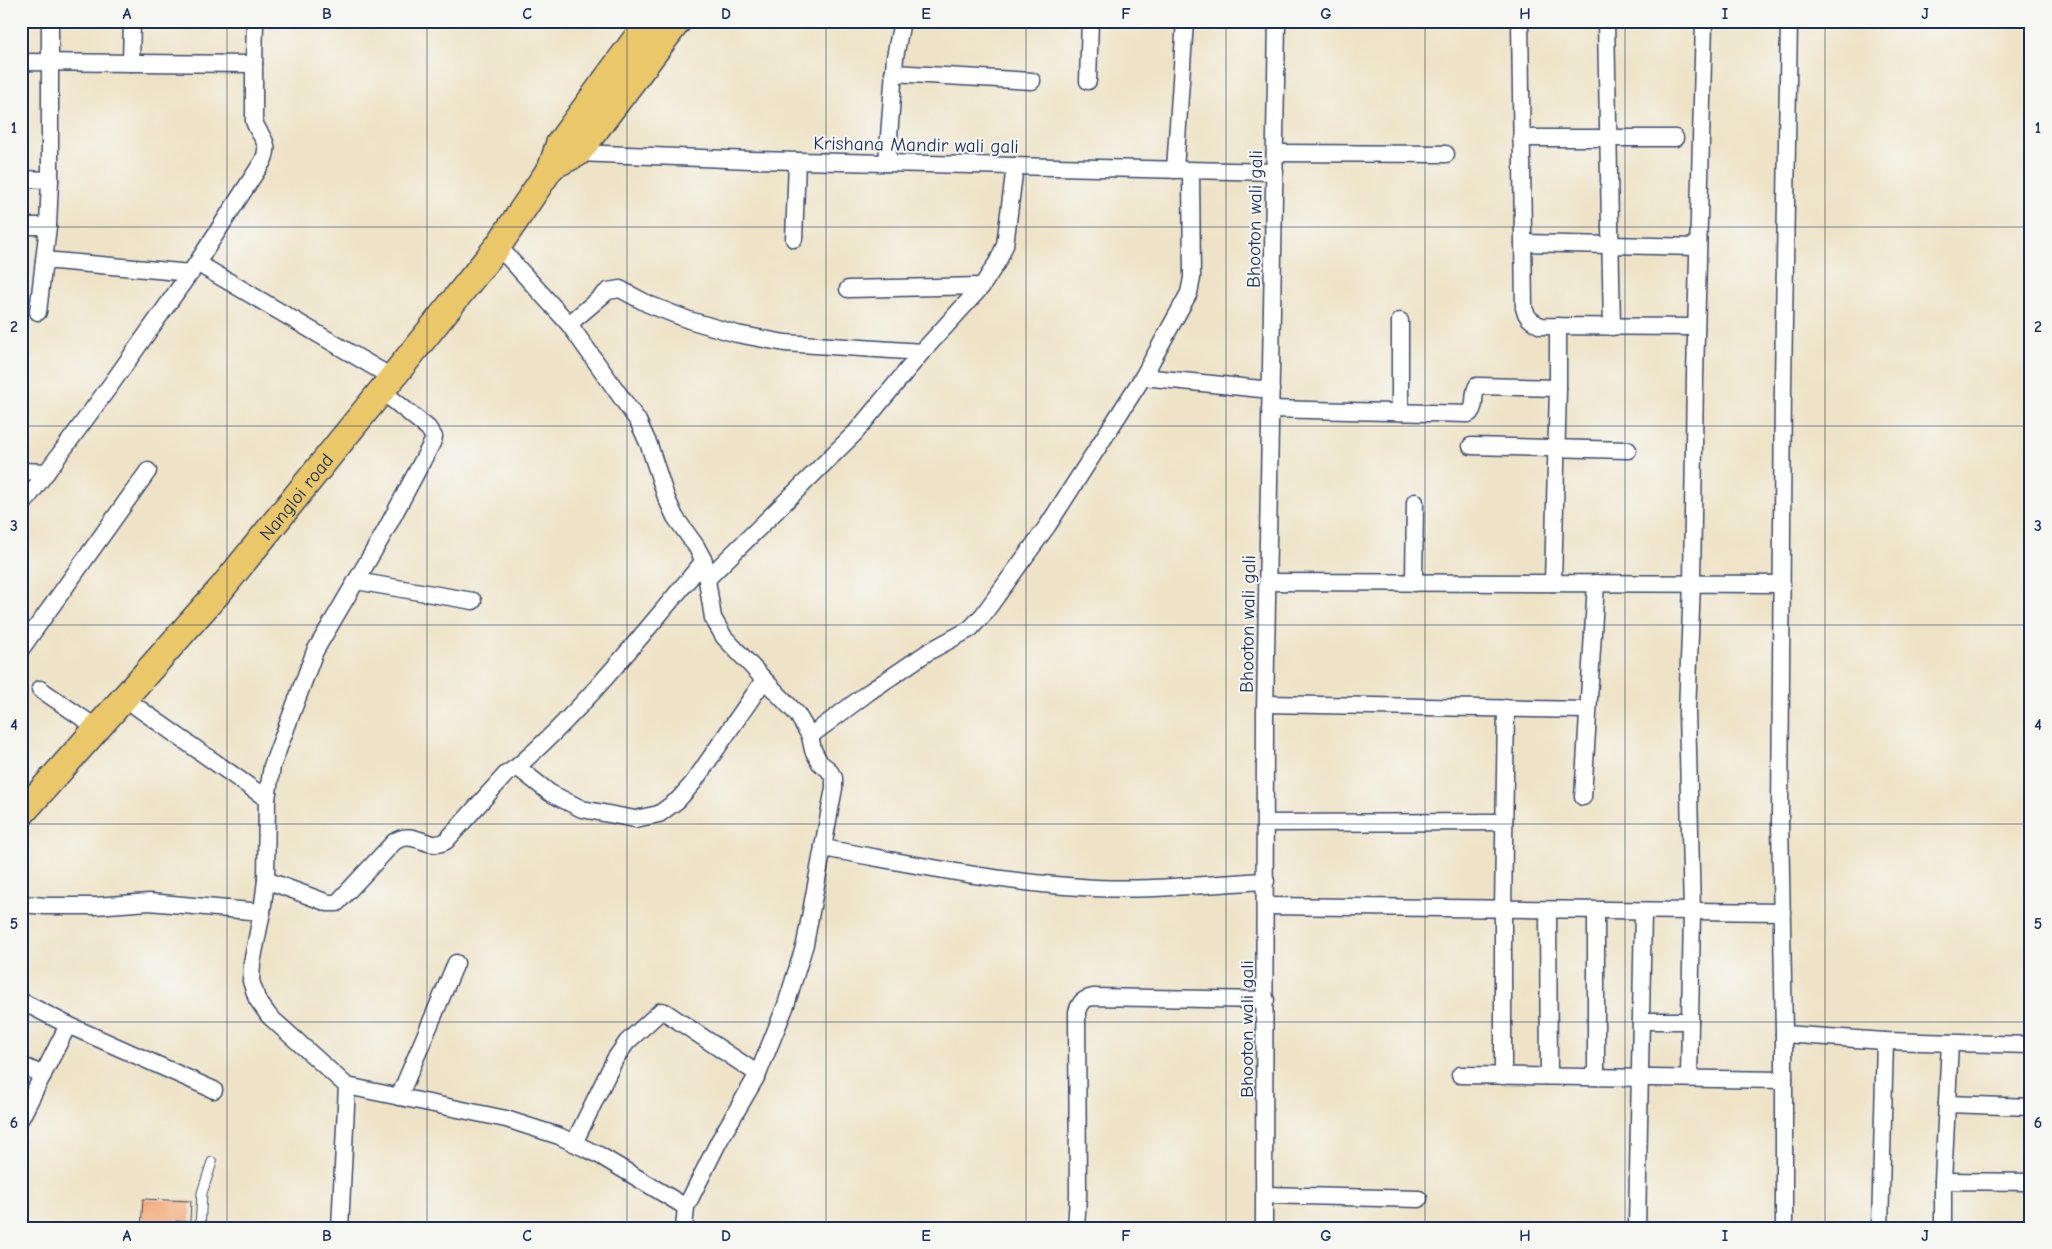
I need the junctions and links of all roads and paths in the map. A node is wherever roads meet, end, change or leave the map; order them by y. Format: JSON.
{"nodes":[{"id":1,"x":50,"y":21,"type":"edge"},
{"id":2,"x":132,"y":21,"type":"edge"},
{"id":3,"x":255,"y":21,"type":"edge"},
{"id":4,"x":649,"y":21,"type":"edge"},
{"id":5,"x":678,"y":21,"type":"edge"},
{"id":6,"x":902,"y":21,"type":"edge"},
{"id":7,"x":1090,"y":21,"type":"edge"},
{"id":8,"x":1185,"y":21,"type":"edge"},
{"id":9,"x":1277,"y":21,"type":"edge"},
{"id":10,"x":1520,"y":21,"type":"edge"},
{"id":11,"x":1606,"y":21,"type":"edge"},
{"id":12,"x":1704,"y":21,"type":"edge"},
{"id":13,"x":1789,"y":21,"type":"edge"},
{"id":14,"x":21,"y":62,"type":"edge"},
{"id":15,"x":50,"y":62,"type":"junction"},
{"id":16,"x":131,"y":63,"type":"junction"},
{"id":17,"x":254,"y":64,"type":"junction"},
{"id":18,"x":893,"y":73,"type":"junction"},
{"id":19,"x":1032,"y":81,"type":"dead end"},
{"id":20,"x":1088,"y":81,"type":"dead end"},
{"id":21,"x":1608,"y":137,"type":"junction"},
{"id":22,"x":1521,"y":138,"type":"junction"},
{"id":23,"x":1675,"y":138,"type":"dead end"},
{"id":24,"x":1275,"y":153,"type":"junction"},
{"id":25,"x":563,"y":154,"type":"junction"},
{"id":26,"x":1446,"y":154,"type":"dead end"},
{"id":27,"x":797,"y":161,"type":"junction"},
{"id":28,"x":887,"y":163,"type":"junction"},
{"id":29,"x":1016,"y":166,"type":"junction"},
{"id":30,"x":1183,"y":171,"type":"junction"},
{"id":31,"x":1275,"y":172,"type":"junction"},
{"id":32,"x":21,"y":179,"type":"edge"},
{"id":33,"x":50,"y":180,"type":"junction"},
{"id":34,"x":21,"y":226,"type":"edge"},
{"id":35,"x":48,"y":226,"type":"junction"},
{"id":36,"x":794,"y":239,"type":"dead end"},
{"id":37,"x":1523,"y":243,"type":"junction"},
{"id":38,"x":1610,"y":245,"type":"junction"},
{"id":39,"x":498,"y":246,"type":"junction"},
{"id":40,"x":1698,"y":246,"type":"junction"},
{"id":41,"x":44,"y":260,"type":"junction"},
{"id":42,"x":194,"y":268,"type":"junction"},
{"id":43,"x":982,"y":286,"type":"junction"},
{"id":44,"x":848,"y":289,"type":"dead end"},
{"id":45,"x":38,"y":312,"type":"dead end"},
{"id":46,"x":1400,"y":321,"type":"dead end"},
{"id":47,"x":569,"y":324,"type":"junction"},
{"id":48,"x":1558,"y":326,"type":"junction"},
{"id":49,"x":1612,"y":327,"type":"junction"},
{"id":50,"x":1696,"y":327,"type":"junction"},
{"id":51,"x":922,"y":352,"type":"junction"},
{"id":52,"x":1143,"y":377,"type":"junction"},
{"id":53,"x":387,"y":384,"type":"junction"},
{"id":54,"x":1558,"y":388,"type":"junction"},
{"id":55,"x":1271,"y":390,"type":"junction"},
{"id":56,"x":1270,"y":409,"type":"junction"},
{"id":57,"x":1400,"y":412,"type":"junction"},
{"id":58,"x":1471,"y":446,"type":"dead end"},
{"id":59,"x":1557,"y":448,"type":"junction"},
{"id":60,"x":1628,"y":450,"type":"dead end"},
{"id":61,"x":21,"y":471,"type":"edge"},
{"id":62,"x":148,"y":471,"type":"dead end"},
{"id":63,"x":47,"y":472,"type":"junction"},
{"id":64,"x":1415,"y":502,"type":"dead end"},
{"id":65,"x":21,"y":507,"type":"edge"},
{"id":66,"x":704,"y":561,"type":"junction"},
{"id":67,"x":707,"y":579,"type":"junction"},
{"id":68,"x":356,"y":581,"type":"junction"},
{"id":69,"x":1268,"y":582,"type":"junction"},
{"id":70,"x":1414,"y":582,"type":"junction"},
{"id":71,"x":1553,"y":583,"type":"junction"},
{"id":72,"x":1596,"y":583,"type":"junction"},
{"id":73,"x":1692,"y":584,"type":"junction"},
{"id":74,"x":1782,"y":584,"type":"junction"},
{"id":75,"x":473,"y":601,"type":"dead end"},
{"id":76,"x":21,"y":649,"type":"edge"},
{"id":77,"x":764,"y":680,"type":"junction"},
{"id":78,"x":40,"y":689,"type":"dead end"},
{"id":79,"x":124,"y":698,"type":"junction"},
{"id":80,"x":1266,"y":704,"type":"junction"},
{"id":81,"x":1506,"y":708,"type":"junction"},
{"id":82,"x":1587,"y":710,"type":"junction"},
{"id":83,"x":97,"y":728,"type":"junction"},
{"id":84,"x":810,"y":736,"type":"junction"},
{"id":85,"x":517,"y":767,"type":"junction"},
{"id":86,"x":1583,"y":798,"type":"dead end"},
{"id":87,"x":268,"y":799,"type":"junction"},
{"id":88,"x":21,"y":814,"type":"edge"},
{"id":89,"x":1504,"y":822,"type":"junction"},
{"id":90,"x":1266,"y":823,"type":"junction"},
{"id":91,"x":823,"y":848,"type":"junction"},
{"id":92,"x":266,"y":880,"type":"junction"},
{"id":93,"x":1266,"y":881,"type":"junction"},
{"id":94,"x":21,"y":904,"type":"edge"},
{"id":95,"x":1266,"y":906,"type":"junction"},
{"id":96,"x":1503,"y":910,"type":"junction"},
{"id":97,"x":1548,"y":910,"type":"junction"},
{"id":98,"x":1596,"y":911,"type":"junction"},
{"id":99,"x":1643,"y":911,"type":"junction"},
{"id":100,"x":262,"y":912,"type":"junction"},
{"id":101,"x":1692,"y":912,"type":"junction"},
{"id":102,"x":1782,"y":912,"type":"junction"},
{"id":103,"x":456,"y":963,"type":"dead end"},
{"id":104,"x":1266,"y":1000,"type":"junction"},
{"id":105,"x":21,"y":1001,"type":"edge"},
{"id":106,"x":1641,"y":1021,"type":"junction"},
{"id":107,"x":1690,"y":1021,"type":"junction"},
{"id":108,"x":68,"y":1025,"type":"junction"},
{"id":109,"x":1784,"y":1034,"type":"junction"},
{"id":110,"x":1885,"y":1041,"type":"junction"},
{"id":111,"x":1950,"y":1043,"type":"junction"},
{"id":112,"x":2031,"y":1045,"type":"edge"},
{"id":113,"x":21,"y":1065,"type":"edge"},
{"id":114,"x":758,"y":1074,"type":"junction"},
{"id":115,"x":43,"y":1075,"type":"junction"},
{"id":116,"x":1460,"y":1075,"type":"dead end"},
{"id":117,"x":1503,"y":1076,"type":"junction"},
{"id":118,"x":1549,"y":1076,"type":"junction"},
{"id":119,"x":1596,"y":1077,"type":"junction"},
{"id":120,"x":1640,"y":1078,"type":"junction"},
{"id":121,"x":1689,"y":1078,"type":"junction"},
{"id":122,"x":1784,"y":1080,"type":"junction"},
{"id":123,"x":347,"y":1086,"type":"junction"},
{"id":124,"x":214,"y":1090,"type":"dead end"},
{"id":125,"x":399,"y":1097,"type":"junction"},
{"id":126,"x":1947,"y":1104,"type":"junction"},
{"id":127,"x":2031,"y":1107,"type":"edge"},
{"id":128,"x":21,"y":1118,"type":"edge"},
{"id":129,"x":574,"y":1143,"type":"junction"},
{"id":130,"x":212,"y":1162,"type":"dead end"},
{"id":131,"x":1943,"y":1181,"type":"junction"},
{"id":132,"x":2031,"y":1182,"type":"edge"},
{"id":133,"x":1264,"y":1195,"type":"junction"},
{"id":134,"x":1419,"y":1199,"type":"dead end"},
{"id":135,"x":686,"y":1207,"type":"junction"},
{"id":136,"x":200,"y":1228,"type":"edge"},
{"id":137,"x":340,"y":1228,"type":"edge"},
{"id":138,"x":684,"y":1228,"type":"edge"},
{"id":139,"x":1076,"y":1228,"type":"edge"},
{"id":140,"x":1264,"y":1228,"type":"edge"},
{"id":141,"x":1637,"y":1228,"type":"edge"},
{"id":142,"x":1784,"y":1228,"type":"edge"},
{"id":143,"x":1880,"y":1228,"type":"edge"},
{"id":144,"x":1943,"y":1228,"type":"edge"}],
"edges":[{"from":1,"to":15,"type":"street"},
{"from":2,"to":16,"type":"street"},
{"from":3,"to":17,"type":"street"},
{"from":4,"to":25,"type":"main road"},
{"from":5,"to":25,"type":"main road"},
{"from":6,"to":18,"type":"street"},
{"from":7,"to":20,"type":"street"},
{"from":8,"to":30,"type":"street"},
{"from":9,"to":24,"type":"street","name":"Bhooton wali gali"},
{"from":10,"to":22,"type":"street"},
{"from":11,"to":21,"type":"street"},
{"from":12,"to":40,"type":"street"},
{"from":13,"to":74,"type":"street"},
{"from":14,"to":15,"type":"street"},
{"from":15,"to":16,"type":"street"},
{"from":15,"to":33,"type":"street"},
{"from":16,"to":17,"type":"street"},
{"from":17,"to":42,"type":"street"},
{"from":18,"to":19,"type":"street"},
{"from":18,"to":28,"type":"street"},
{"from":21,"to":22,"type":"street"},
{"from":21,"to":23,"type":"street"},
{"from":21,"to":38,"type":"street"},
{"from":22,"to":37,"type":"street"},
{"from":24,"to":26,"type":"street"},
{"from":24,"to":31,"type":"street","name":"Bhooton wali gali"},
{"from":25,"to":27,"type":"street","name":"Krishana Mandir wali gali"},
{"from":25,"to":39,"type":"main road","name":"Nangloi road"},
{"from":27,"to":28,"type":"street","name":"Krishana Mandir wali gali"},
{"from":27,"to":36,"type":"street"},
{"from":28,"to":29,"type":"street","name":"Krishana Mandir wali gali"},
{"from":29,"to":30,"type":"street","name":"Krishana Mandir wali gali"},
{"from":29,"to":43,"type":"street"},
{"from":30,"to":31,"type":"street","name":"Krishana Mandir wali gali"},
{"from":30,"to":52,"type":"street"},
{"from":31,"to":55,"type":"street","name":"Bhooton wali gali"},
{"from":32,"to":33,"type":"street"},
{"from":33,"to":35,"type":"street"},
{"from":34,"to":35,"type":"street"},
{"from":35,"to":41,"type":"street"},
{"from":37,"to":38,"type":"street"},
{"from":37,"to":48,"type":"street"},
{"from":38,"to":40,"type":"street"},
{"from":38,"to":49,"type":"street"},
{"from":39,"to":47,"type":"street"},
{"from":39,"to":53,"type":"main road","name":"Nangloi road"},
{"from":40,"to":50,"type":"street"},
{"from":41,"to":42,"type":"street"},
{"from":41,"to":45,"type":"street"},
{"from":42,"to":53,"type":"street"},
{"from":42,"to":63,"type":"street"},
{"from":43,"to":44,"type":"street"},
{"from":43,"to":51,"type":"street"},
{"from":46,"to":57,"type":"street"},
{"from":47,"to":51,"type":"street"},
{"from":47,"to":66,"type":"street"},
{"from":48,"to":49,"type":"street"},
{"from":48,"to":54,"type":"street"},
{"from":49,"to":50,"type":"street"},
{"from":50,"to":73,"type":"street"},
{"from":51,"to":67,"type":"street"},
{"from":52,"to":55,"type":"street"},
{"from":52,"to":84,"type":"street"},
{"from":53,"to":68,"type":"street"},
{"from":53,"to":79,"type":"main road","name":"Nangloi road"},
{"from":54,"to":57,"type":"street"},
{"from":54,"to":59,"type":"street"},
{"from":55,"to":56,"type":"street","name":"Bhooton wali gali"},
{"from":56,"to":57,"type":"street"},
{"from":56,"to":69,"type":"street","name":"Bhooton wali gali"},
{"from":58,"to":59,"type":"street"},
{"from":59,"to":60,"type":"street"},
{"from":59,"to":71,"type":"street"},
{"from":61,"to":63,"type":"street"},
{"from":62,"to":76,"type":"street"},
{"from":63,"to":65,"type":"street"},
{"from":64,"to":70,"type":"street"},
{"from":66,"to":67,"type":"street"},
{"from":66,"to":85,"type":"street"},
{"from":67,"to":77,"type":"street"},
{"from":68,"to":75,"type":"street"},
{"from":68,"to":87,"type":"street"},
{"from":69,"to":70,"type":"street"},
{"from":69,"to":80,"type":"street","name":"Bhooton wali gali"},
{"from":70,"to":71,"type":"street"},
{"from":71,"to":72,"type":"street"},
{"from":72,"to":73,"type":"street"},
{"from":72,"to":82,"type":"street"},
{"from":73,"to":74,"type":"street"},
{"from":73,"to":101,"type":"street"},
{"from":74,"to":102,"type":"street"},
{"from":77,"to":84,"type":"street"},
{"from":77,"to":85,"type":"street"},
{"from":78,"to":83,"type":"street"},
{"from":79,"to":83,"type":"main road","name":"Nangloi road"},
{"from":79,"to":87,"type":"street"},
{"from":80,"to":81,"type":"street"},
{"from":80,"to":90,"type":"street","name":"Bhooton wali gali"},
{"from":81,"to":82,"type":"street"},
{"from":81,"to":89,"type":"street"},
{"from":82,"to":86,"type":"street"},
{"from":83,"to":88,"type":"main road","name":"Nangloi road"},
{"from":84,"to":91,"type":"street"},
{"from":85,"to":92,"type":"street"},
{"from":87,"to":92,"type":"street"},
{"from":89,"to":90,"type":"street"},
{"from":89,"to":96,"type":"street"},
{"from":90,"to":93,"type":"street","name":"Bhooton wali gali"},
{"from":91,"to":93,"type":"street"},
{"from":91,"to":114,"type":"street"},
{"from":92,"to":100,"type":"street"},
{"from":93,"to":95,"type":"street","name":"Bhooton wali gali"},
{"from":94,"to":100,"type":"street"},
{"from":95,"to":96,"type":"street"},
{"from":95,"to":104,"type":"street","name":"Bhooton wali gali"},
{"from":96,"to":97,"type":"street"},
{"from":96,"to":117,"type":"street"},
{"from":97,"to":98,"type":"street"},
{"from":97,"to":118,"type":"street"},
{"from":98,"to":99,"type":"street"},
{"from":98,"to":119,"type":"street"},
{"from":99,"to":101,"type":"street"},
{"from":99,"to":106,"type":"street"},
{"from":100,"to":123,"type":"street"},
{"from":101,"to":102,"type":"street"},
{"from":101,"to":107,"type":"street"},
{"from":102,"to":109,"type":"street"},
{"from":103,"to":125,"type":"street"},
{"from":104,"to":133,"type":"street","name":"Bhooton wali gali"},
{"from":104,"to":139,"type":"street"},
{"from":105,"to":108,"type":"street"},
{"from":106,"to":107,"type":"street"},
{"from":106,"to":120,"type":"street"},
{"from":107,"to":121,"type":"street"},
{"from":108,"to":115,"type":"street"},
{"from":108,"to":124,"type":"street"},
{"from":109,"to":110,"type":"street"},
{"from":109,"to":122,"type":"street"},
{"from":110,"to":111,"type":"street"},
{"from":110,"to":143,"type":"street"},
{"from":111,"to":112,"type":"street"},
{"from":111,"to":126,"type":"street"},
{"from":113,"to":115,"type":"street"},
{"from":114,"to":129,"type":"street"},
{"from":114,"to":135,"type":"street"},
{"from":115,"to":128,"type":"street"},
{"from":116,"to":117,"type":"street"},
{"from":117,"to":118,"type":"street"},
{"from":118,"to":119,"type":"street"},
{"from":119,"to":120,"type":"street"},
{"from":120,"to":121,"type":"street"},
{"from":120,"to":141,"type":"street"},
{"from":121,"to":122,"type":"street"},
{"from":122,"to":142,"type":"street"},
{"from":123,"to":125,"type":"street"},
{"from":123,"to":137,"type":"street"},
{"from":125,"to":129,"type":"street"},
{"from":126,"to":127,"type":"street"},
{"from":126,"to":131,"type":"street"},
{"from":129,"to":135,"type":"street"},
{"from":130,"to":136,"type":"lane"},
{"from":131,"to":132,"type":"street"},
{"from":131,"to":144,"type":"street"},
{"from":133,"to":134,"type":"street"},
{"from":133,"to":140,"type":"street","name":"Bhooton wali gali"},
{"from":135,"to":138,"type":"street"}]}
